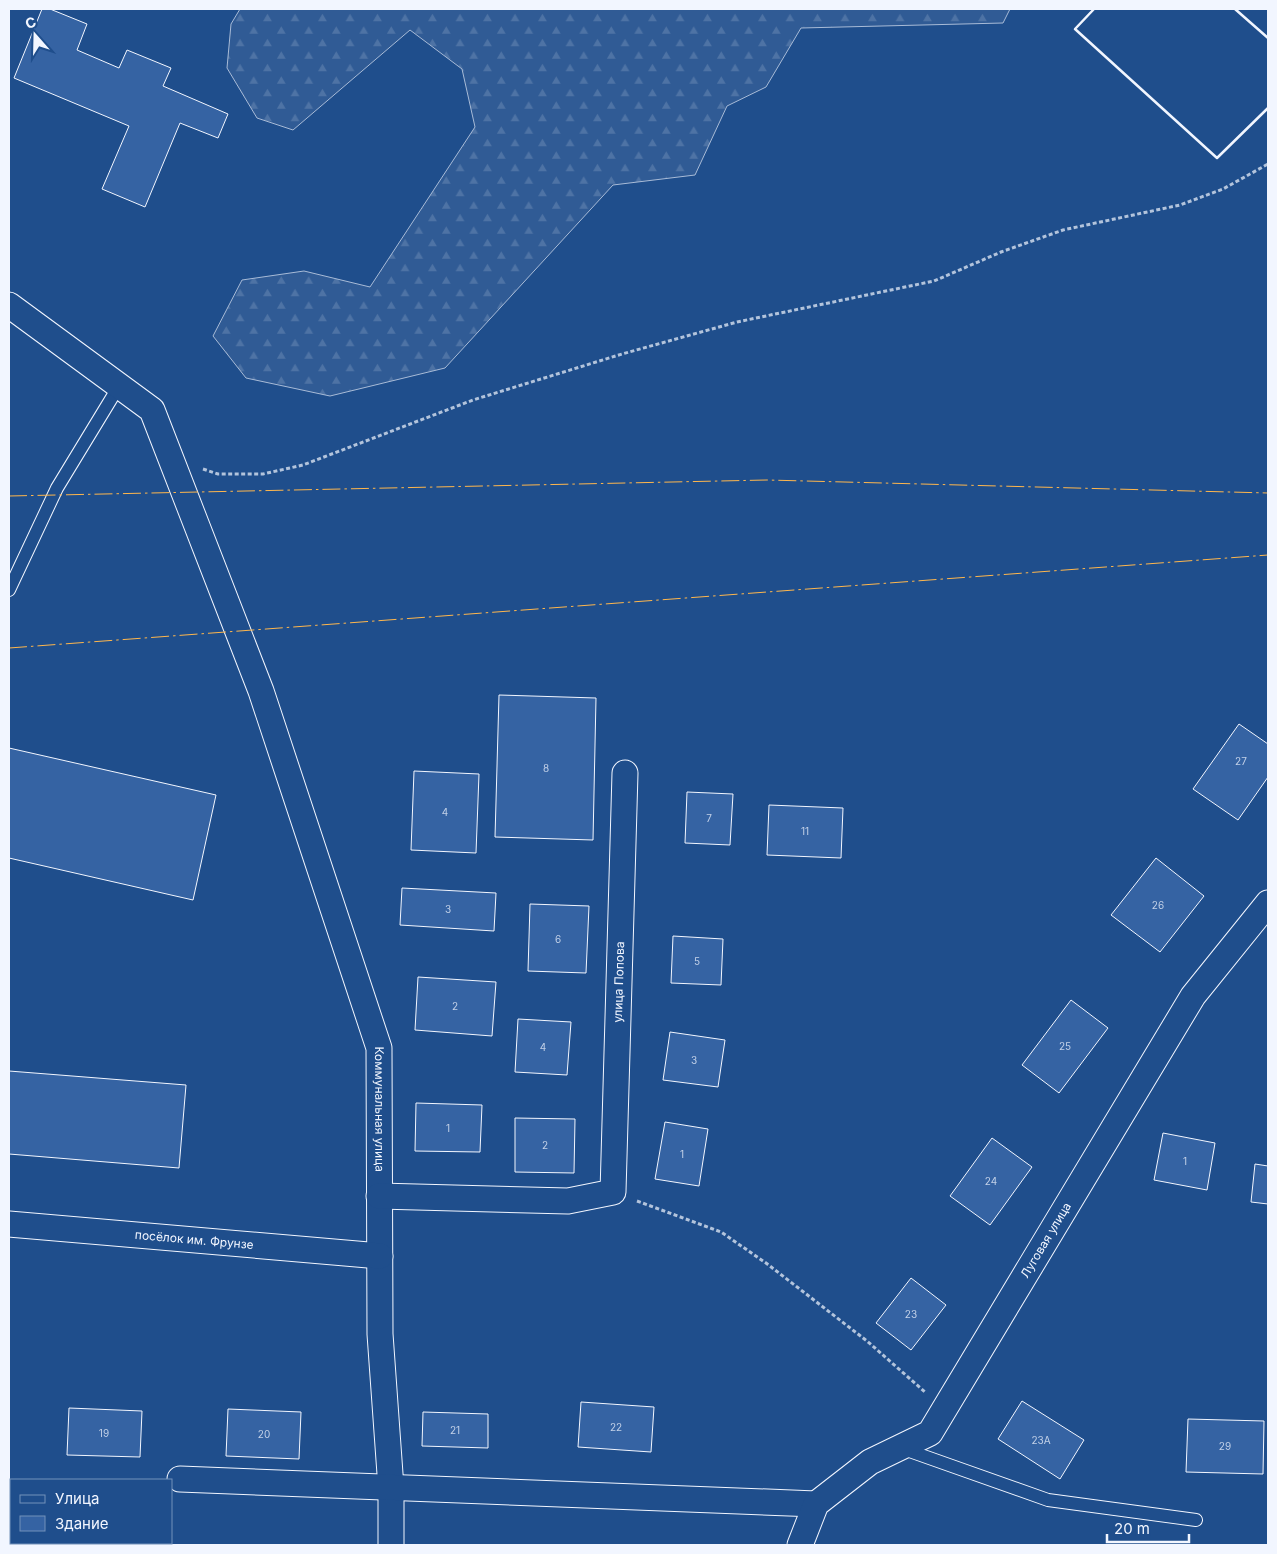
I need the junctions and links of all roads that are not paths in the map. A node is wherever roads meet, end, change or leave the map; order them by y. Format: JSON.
{"nodes":[{"id":1,"x":9,"y":305,"type":"edge"},
{"id":2,"x":119,"y":386,"type":"junction"},
{"id":3,"x":9,"y":590,"type":"edge"},
{"id":4,"x":625,"y":773,"type":"dead end"},
{"id":5,"x":1268,"y":903,"type":"edge"},
{"id":6,"x":379,"y":1196,"type":"junction"},
{"id":7,"x":9,"y":1224,"type":"edge"},
{"id":8,"x":380,"y":1256,"type":"junction"},
{"id":9,"x":899,"y":1448,"type":"junction"},
{"id":10,"x":180,"y":1479,"type":"dead end"},
{"id":11,"x":391,"y":1488,"type":"junction"},
{"id":12,"x":816,"y":1504,"type":"junction"},
{"id":13,"x":1196,"y":1520,"type":"dead end"},
{"id":14,"x":391,"y":1545,"type":"edge"},
{"id":15,"x":800,"y":1545,"type":"edge"}],
"edges":[{"from":1,"to":2,"type":"street","name":"Коммунальная улица"},
{"from":2,"to":3,"type":"lane"},
{"from":2,"to":6,"type":"street","name":"Коммунальная улица"},
{"from":4,"to":6,"type":"street","name":"улица Попова"},
{"from":5,"to":9,"type":"street","name":"Луговая улица"},
{"from":6,"to":8,"type":"street","name":"Коммунальная улица"},
{"from":7,"to":8,"type":"street","name":"посёлок им. Фрунзе"},
{"from":8,"to":11,"type":"street","name":"Коммунальная улица"},
{"from":9,"to":12,"type":"street","name":"Луговая улица"},
{"from":9,"to":13,"type":"lane"},
{"from":10,"to":11,"type":"street"},
{"from":11,"to":12,"type":"street"},
{"from":11,"to":14,"type":"street","name":"Коммунальная улица"},
{"from":12,"to":15,"type":"street"}]}
